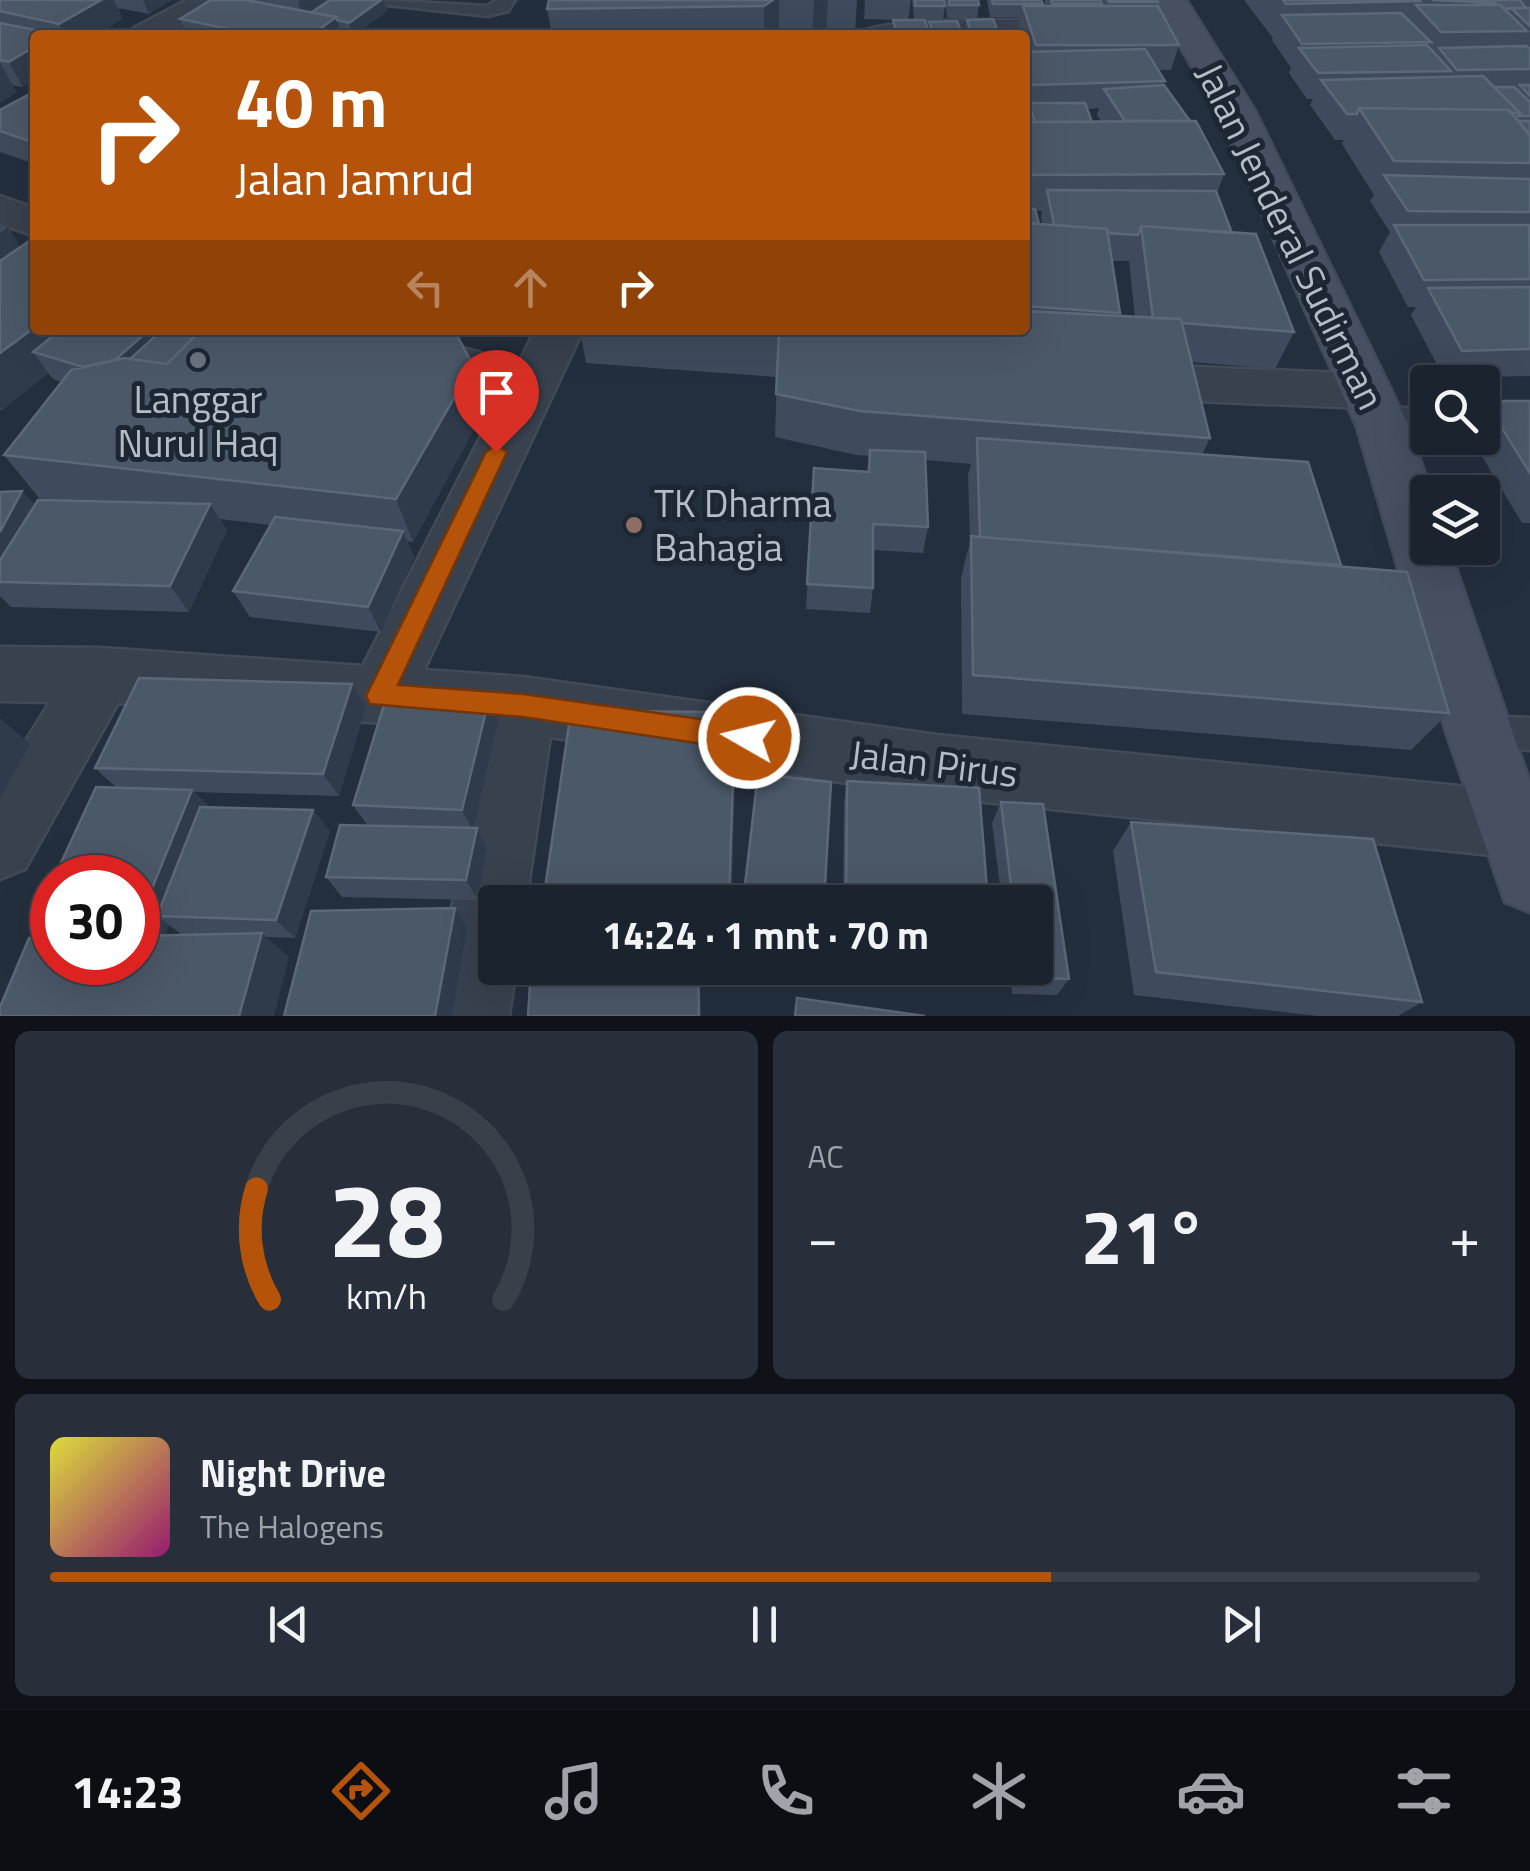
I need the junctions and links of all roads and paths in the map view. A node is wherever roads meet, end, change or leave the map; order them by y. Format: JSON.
{"nodes":[{"id":1,"x":212,"y":0,"type":"edge"},
{"id":2,"x":387,"y":0,"type":"edge"},
{"id":3,"x":506,"y":0,"type":"edge"},
{"id":4,"x":413,"y":2,"type":"edge"},
{"id":5,"x":1174,"y":17,"type":"edge"},
{"id":6,"x":1086,"y":26,"type":"edge"},
{"id":7,"x":155,"y":30,"type":"edge"},
{"id":8,"x":909,"y":30,"type":"edge"},
{"id":9,"x":0,"y":209,"type":"edge"},
{"id":10,"x":30,"y":221,"type":"edge"},
{"id":11,"x":356,"y":335,"type":"edge"},
{"id":12,"x":556,"y":335,"type":"edge"},
{"id":13,"x":530,"y":383,"type":"junction"},
{"id":14,"x":1196,"y":384,"type":"edge"},
{"id":15,"x":1392,"y":414,"type":"edge"},
{"id":16,"x":0,"y":674,"type":"edge"},
{"id":17,"x":100,"y":676,"type":"junction"},
{"id":18,"x":380,"y":696,"type":"junction"},
{"id":19,"x":523,"y":705,"type":"junction"},
{"id":20,"x":1478,"y":732,"type":"junction"},
{"id":21,"x":1530,"y":734,"type":"edge"},
{"id":22,"x":0,"y":846,"type":"edge"},
{"id":23,"x":1520,"y":851,"type":"edge"},
{"id":24,"x":470,"y":1016,"type":"edge"}],
"edges":[{"from":1,"to":7,"type":"street"},
{"from":2,"to":4,"type":"lane"},
{"from":3,"to":4,"type":"lane"},
{"from":5,"to":15,"type":"street","name":"Jalan Jenderal Sudirman"},
{"from":6,"to":8,"type":"lane"},
{"from":9,"to":10,"type":"street"},
{"from":11,"to":13,"type":"street"},
{"from":12,"to":13,"type":"street"},
{"from":13,"to":18,"type":"street"},
{"from":14,"to":15,"type":"street"},
{"from":15,"to":20,"type":"street","name":"Jalan Jenderal Sudirman"},
{"from":16,"to":17,"type":"street","name":"Jalan Pirus"},
{"from":17,"to":18,"type":"street","name":"Jalan Pirus"},
{"from":17,"to":22,"type":"street"},
{"from":18,"to":19,"type":"street","name":"Jalan Pirus"},
{"from":19,"to":23,"type":"street","name":"Jalan Pirus"},
{"from":19,"to":24,"type":"street"},
{"from":20,"to":21,"type":"lane"},
{"from":20,"to":23,"type":"street","name":"Jalan Jenderal Sudirman"}]}
